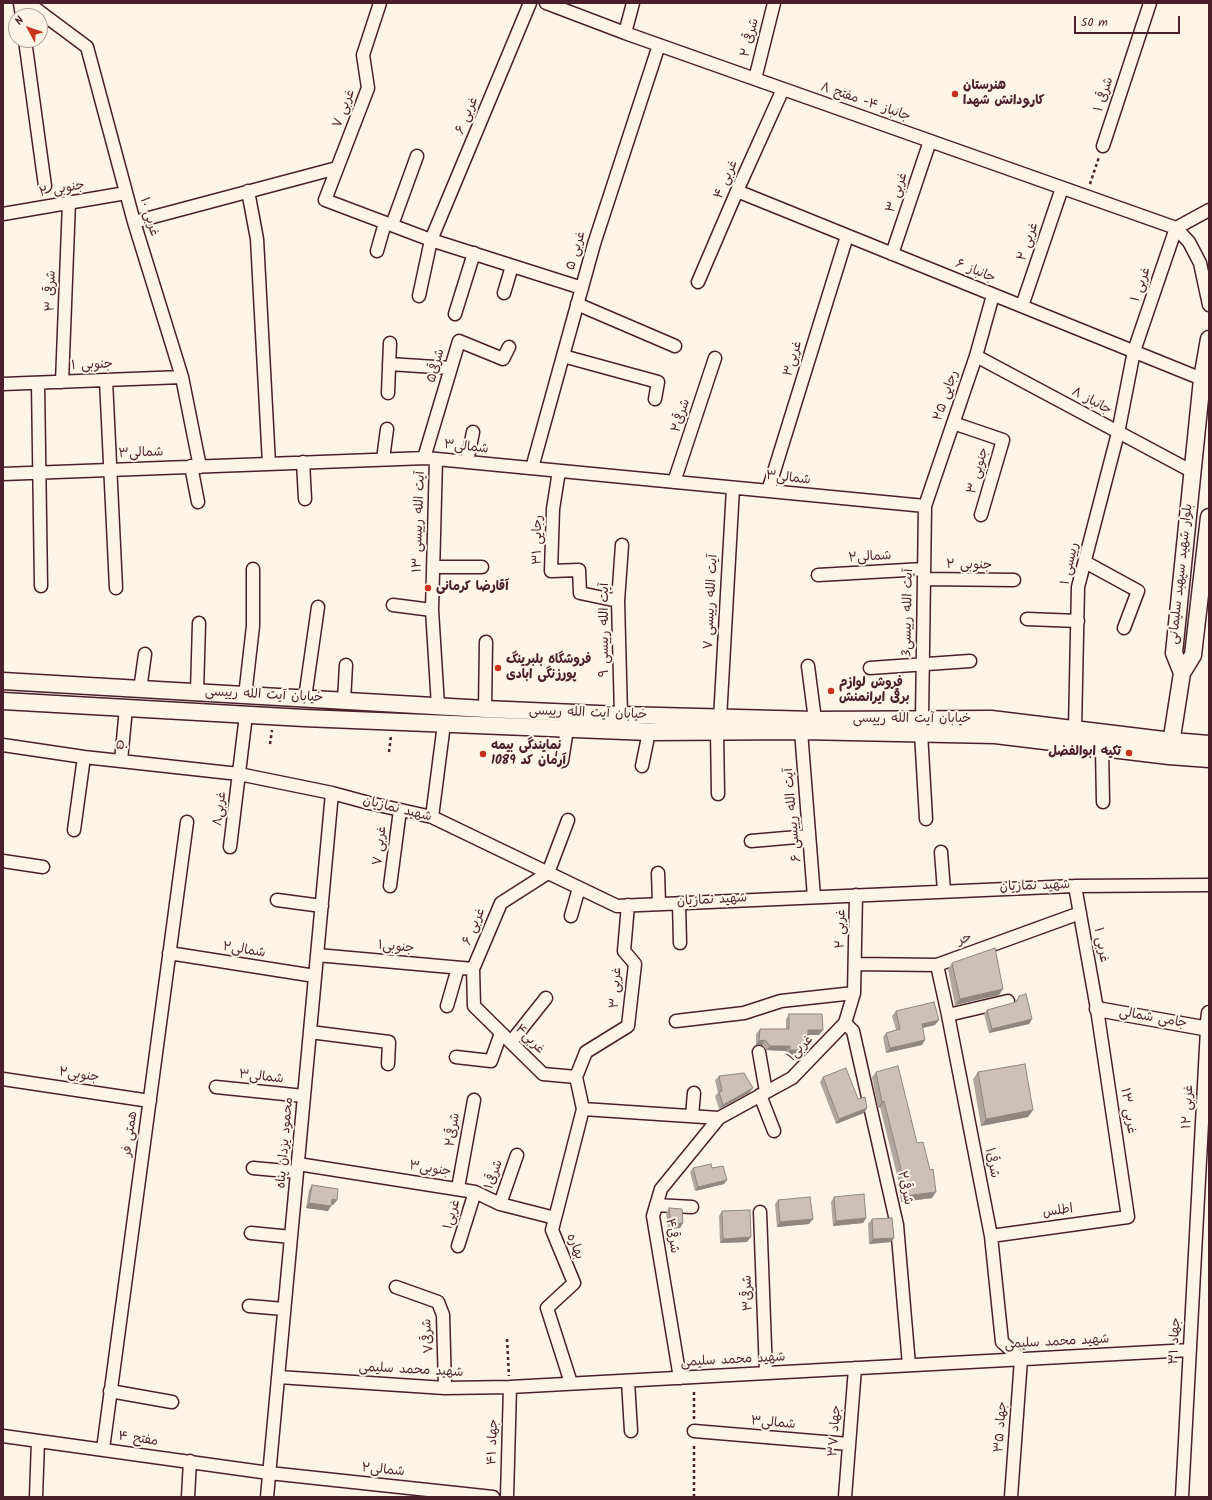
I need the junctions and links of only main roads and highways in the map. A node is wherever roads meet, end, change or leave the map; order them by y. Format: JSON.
{"nodes":[{"id":1,"x":1209,"y":339,"type":"edge"},
{"id":2,"x":1209,"y":517,"type":"edge"},
{"id":3,"x":1204,"y":602,"type":"edge"},
{"id":4,"x":1182,"y":673,"type":"junction"},
{"id":5,"x":3,"y":682,"type":"edge"},
{"id":6,"x":3,"y":701,"type":"edge"},
{"id":7,"x":344,"y":701,"type":"junction"},
{"id":8,"x":343,"y":720,"type":"junction"},
{"id":9,"x":719,"y":725,"type":"junction"},
{"id":10,"x":921,"y":726,"type":"junction"},
{"id":11,"x":1209,"y":744,"type":"edge"},
{"id":12,"x":1171,"y":749,"type":"junction"},
{"id":13,"x":1209,"y":759,"type":"edge"}],
"edges":[{"from":1,"to":4,"type":"main road","name":"بلوار شهید سپهبد سلیمانی"},
{"from":2,"to":3,"type":"main road","name":"بلوار شهید سپهبد سلیمانی"},
{"from":3,"to":4,"type":"main road","name":"بلوار شهید سپهبد سلیمانی"},
{"from":4,"to":12,"type":"main road"},
{"from":5,"to":7,"type":"main road","name":"خیابان آیت الله رییسی"},
{"from":6,"to":8,"type":"main road","name":"خیابان آیت الله رییسی"},
{"from":7,"to":8,"type":"main road"},
{"from":7,"to":9,"type":"main road","name":"خیابان آیت الله رییسی"},
{"from":8,"to":9,"type":"main road","name":"خیابان آیت الله رییسی"},
{"from":9,"to":10,"type":"main road","name":"خیابان آیت الله رییسی"},
{"from":9,"to":10,"type":"main road","name":"خیابان آیت الله رییسی"},
{"from":10,"to":12,"type":"main road","name":"خیابان آیت الله رییسی"},
{"from":10,"to":12,"type":"main road","name":"خیابان آیت الله رییسی"},
{"from":11,"to":12,"type":"main road"},
{"from":12,"to":13,"type":"main road"}]}
